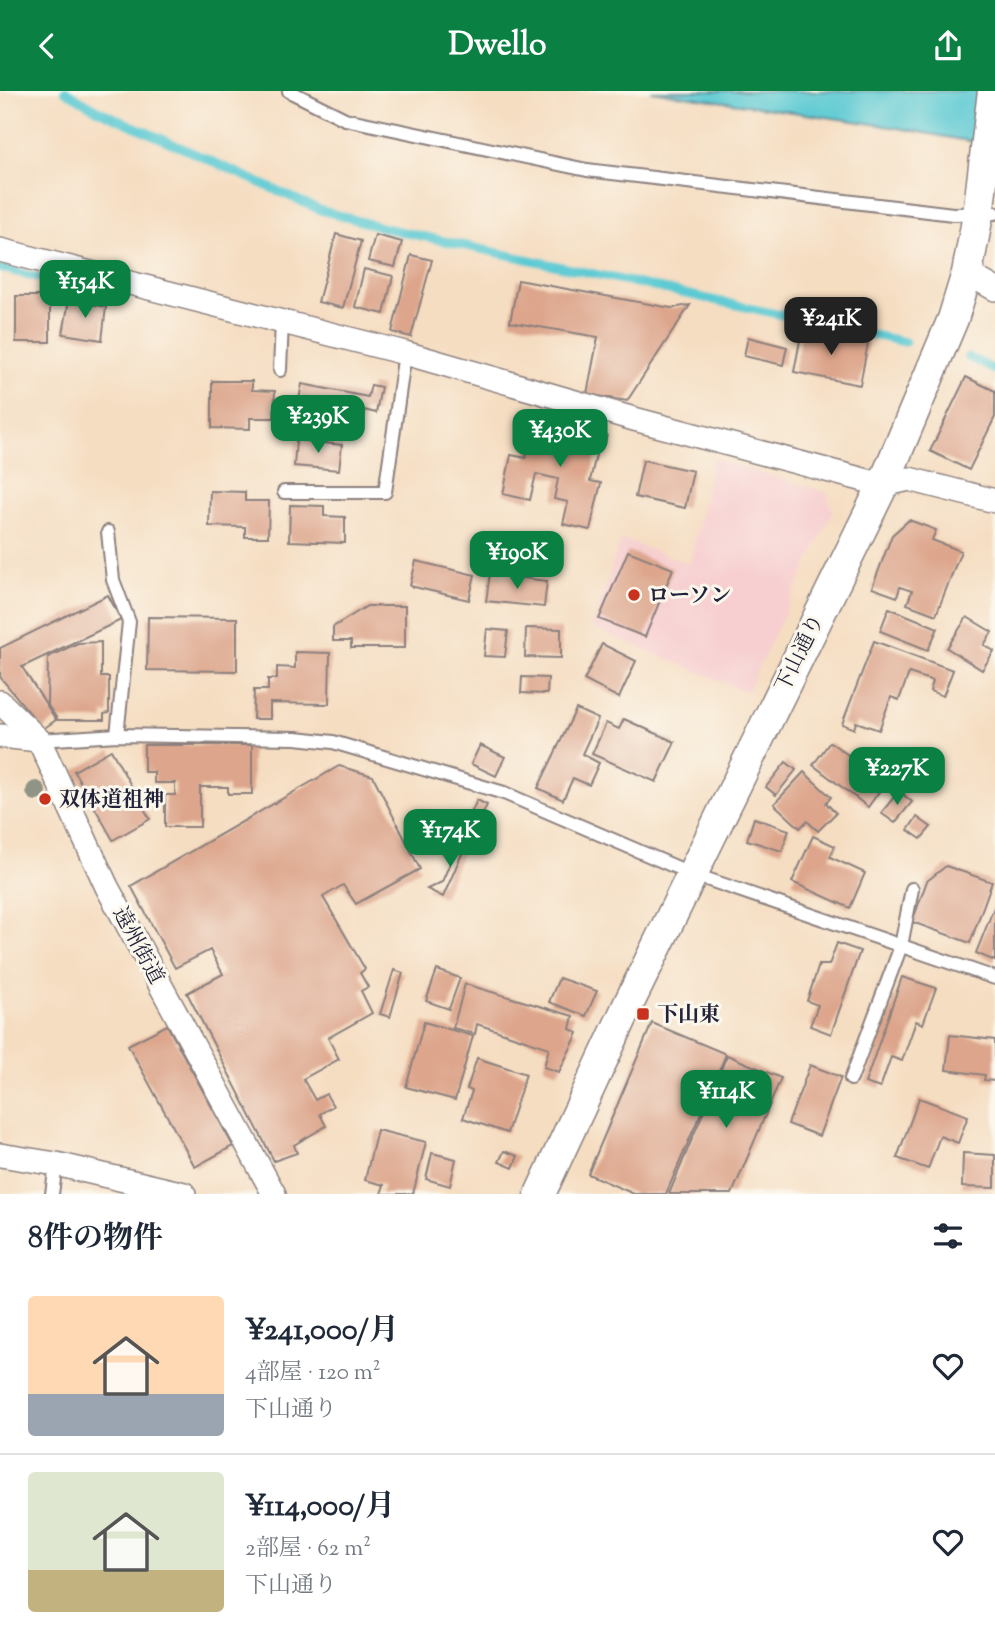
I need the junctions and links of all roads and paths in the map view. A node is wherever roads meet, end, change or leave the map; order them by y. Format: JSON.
{"nodes":[{"id":1,"x":289,"y":91,"type":"edge"},
{"id":2,"x":993,"y":91,"type":"edge"},
{"id":3,"x":984,"y":209,"type":"edge"},
{"id":4,"x":0,"y":250,"type":"edge"},
{"id":5,"x":967,"y":273,"type":"junction"},
{"id":6,"x":995,"y":289,"type":"edge"},
{"id":7,"x":282,"y":321,"type":"junction"},
{"id":8,"x":405,"y":353,"type":"junction"},
{"id":9,"x":280,"y":370,"type":"dead end"},
{"id":10,"x":883,"y":485,"type":"junction"},
{"id":11,"x":284,"y":492,"type":"dead end"},
{"id":12,"x":995,"y":501,"type":"edge"},
{"id":13,"x":108,"y":532,"type":"dead end"},
{"id":14,"x":0,"y":702,"type":"edge"},
{"id":15,"x":117,"y":735,"type":"junction"},
{"id":16,"x":0,"y":736,"type":"edge"},
{"id":17,"x":39,"y":740,"type":"junction"},
{"id":18,"x":692,"y":874,"type":"junction"},
{"id":19,"x":912,"y":889,"type":"dead end"},
{"id":20,"x":901,"y":946,"type":"junction"},
{"id":21,"x":995,"y":978,"type":"edge"},
{"id":22,"x":851,"y":1079,"type":"dead end"},
{"id":23,"x":0,"y":1155,"type":"edge"},
{"id":24,"x":56,"y":1164,"type":"junction"},
{"id":25,"x":52,"y":1194,"type":"edge"},
{"id":26,"x":184,"y":1194,"type":"edge"},
{"id":27,"x":274,"y":1194,"type":"edge"},
{"id":28,"x":540,"y":1194,"type":"edge"}],
"edges":[{"from":1,"to":3,"type":"lane"},
{"from":2,"to":3,"type":"street","name":"下山通り"},
{"from":3,"to":5,"type":"street","name":"下山通り"},
{"from":4,"to":7,"type":"street"},
{"from":5,"to":6,"type":"street"},
{"from":5,"to":10,"type":"street","name":"下山通り"},
{"from":7,"to":8,"type":"street"},
{"from":7,"to":9,"type":"lane"},
{"from":8,"to":10,"type":"street"},
{"from":8,"to":11,"type":"lane"},
{"from":10,"to":12,"type":"street"},
{"from":10,"to":18,"type":"street","name":"下山通り"},
{"from":13,"to":15,"type":"lane"},
{"from":14,"to":17,"type":"street","name":"遠州街道"},
{"from":15,"to":17,"type":"lane"},
{"from":15,"to":18,"type":"lane"},
{"from":16,"to":17,"type":"street"},
{"from":17,"to":27,"type":"street","name":"遠州街道"},
{"from":18,"to":20,"type":"lane"},
{"from":18,"to":28,"type":"street","name":"下山通り"},
{"from":19,"to":20,"type":"lane"},
{"from":20,"to":21,"type":"lane"},
{"from":20,"to":22,"type":"lane"},
{"from":23,"to":24,"type":"street"},
{"from":24,"to":25,"type":"lane"},
{"from":24,"to":26,"type":"street"}]}
